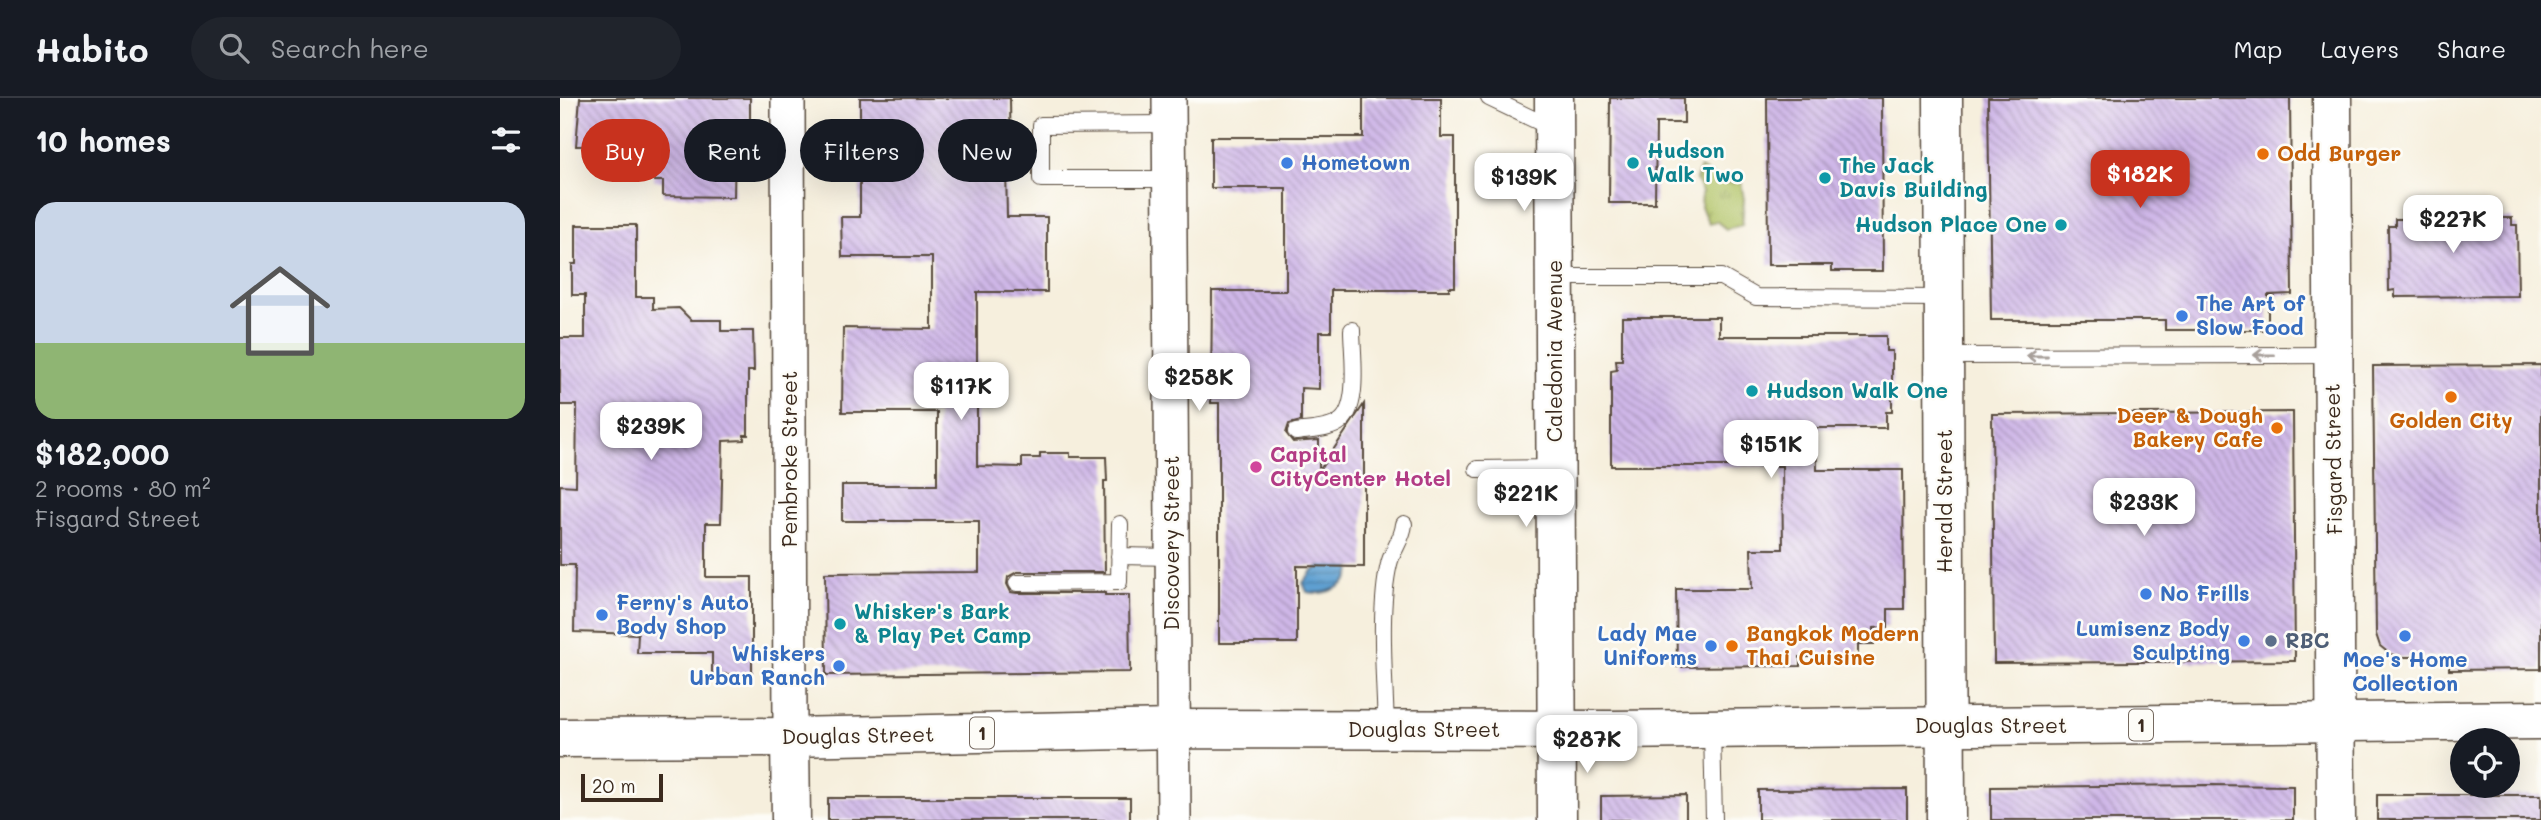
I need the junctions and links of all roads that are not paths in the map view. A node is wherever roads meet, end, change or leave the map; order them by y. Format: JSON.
{"nodes":[{"id":1,"x":788,"y":98,"type":"edge"},
{"id":2,"x":1489,"y":98,"type":"edge"},
{"id":3,"x":1943,"y":98,"type":"edge"},
{"id":4,"x":2332,"y":98,"type":"edge"},
{"id":5,"x":1169,"y":111,"type":"edge"},
{"id":6,"x":1554,"y":113,"type":"edge"},
{"id":7,"x":1170,"y":179,"type":"junction"},
{"id":8,"x":1554,"y":277,"type":"junction"},
{"id":9,"x":1944,"y":298,"type":"junction"},
{"id":10,"x":1352,"y":330,"type":"dead end"},
{"id":11,"x":2332,"y":355,"type":"junction"},
{"id":12,"x":1944,"y":356,"type":"junction"},
{"id":13,"x":1296,"y":432,"type":"dead end"},
{"id":14,"x":1555,"y":468,"type":"junction"},
{"id":15,"x":1477,"y":469,"type":"dead end"},
{"id":16,"x":1119,"y":524,"type":"dead end"},
{"id":17,"x":1404,"y":524,"type":"dead end"},
{"id":18,"x":1119,"y":556,"type":"junction"},
{"id":19,"x":1172,"y":557,"type":"junction"},
{"id":20,"x":1017,"y":583,"type":"dead end"},
{"id":21,"x":2541,"y":720,"type":"edge"},
{"id":22,"x":2336,"y":723,"type":"junction"},
{"id":23,"x":1946,"y":726,"type":"junction"},
{"id":24,"x":1173,"y":729,"type":"junction"},
{"id":25,"x":1712,"y":729,"type":"junction"},
{"id":26,"x":1386,"y":730,"type":"junction"},
{"id":27,"x":1557,"y":730,"type":"junction"},
{"id":28,"x":790,"y":737,"type":"junction"},
{"id":29,"x":560,"y":738,"type":"edge"},
{"id":30,"x":791,"y":820,"type":"edge"},
{"id":31,"x":1174,"y":820,"type":"edge"},
{"id":32,"x":1557,"y":820,"type":"edge"},
{"id":33,"x":1714,"y":820,"type":"edge"},
{"id":34,"x":1946,"y":820,"type":"edge"},
{"id":35,"x":2336,"y":820,"type":"edge"}],
"edges":[{"from":1,"to":28,"type":"street","name":"Pembroke Street"},
{"from":2,"to":6,"type":"lane"},
{"from":3,"to":9,"type":"street","name":"Herald Street"},
{"from":4,"to":11,"type":"street","name":"Fisgard Street"},
{"from":5,"to":7,"type":"street","name":"Discovery Street"},
{"from":5,"to":7,"type":"lane"},
{"from":6,"to":8,"type":"street","name":"Caledonia Avenue"},
{"from":7,"to":19,"type":"street","name":"Discovery Street"},
{"from":8,"to":9,"type":"lane"},
{"from":8,"to":14,"type":"street","name":"Caledonia Avenue"},
{"from":9,"to":12,"type":"street","name":"Herald Street"},
{"from":10,"to":13,"type":"lane"},
{"from":11,"to":12,"type":"lane","one_way":true},
{"from":11,"to":22,"type":"street","name":"Fisgard Street"},
{"from":12,"to":23,"type":"street","name":"Herald Street"},
{"from":14,"to":15,"type":"lane"},
{"from":14,"to":27,"type":"street","name":"Caledonia Avenue"},
{"from":16,"to":18,"type":"lane"},
{"from":17,"to":26,"type":"lane"},
{"from":18,"to":19,"type":"lane"},
{"from":18,"to":20,"type":"lane"},
{"from":19,"to":24,"type":"street","name":"Discovery Street"},
{"from":21,"to":22,"type":"street","name":"Douglas Street","number":"1"},
{"from":22,"to":23,"type":"street","name":"Douglas Street","number":"1"},
{"from":22,"to":35,"type":"street","name":"Fisgard Street"},
{"from":23,"to":25,"type":"street","name":"Douglas Street","number":"1"},
{"from":23,"to":34,"type":"street","name":"Herald Street"},
{"from":24,"to":26,"type":"street","name":"Douglas Street","number":"1"},
{"from":24,"to":28,"type":"street","name":"Douglas Street","number":"1"},
{"from":24,"to":31,"type":"street","name":"Discovery Street"},
{"from":25,"to":27,"type":"street","name":"Douglas Street","number":"1"},
{"from":25,"to":33,"type":"lane"},
{"from":26,"to":27,"type":"street","name":"Douglas Street","number":"1"},
{"from":27,"to":32,"type":"street","name":"Caledonia Avenue"},
{"from":28,"to":29,"type":"street","name":"Douglas Street","number":"1"},
{"from":28,"to":30,"type":"street","name":"Pembroke Street"}]}
